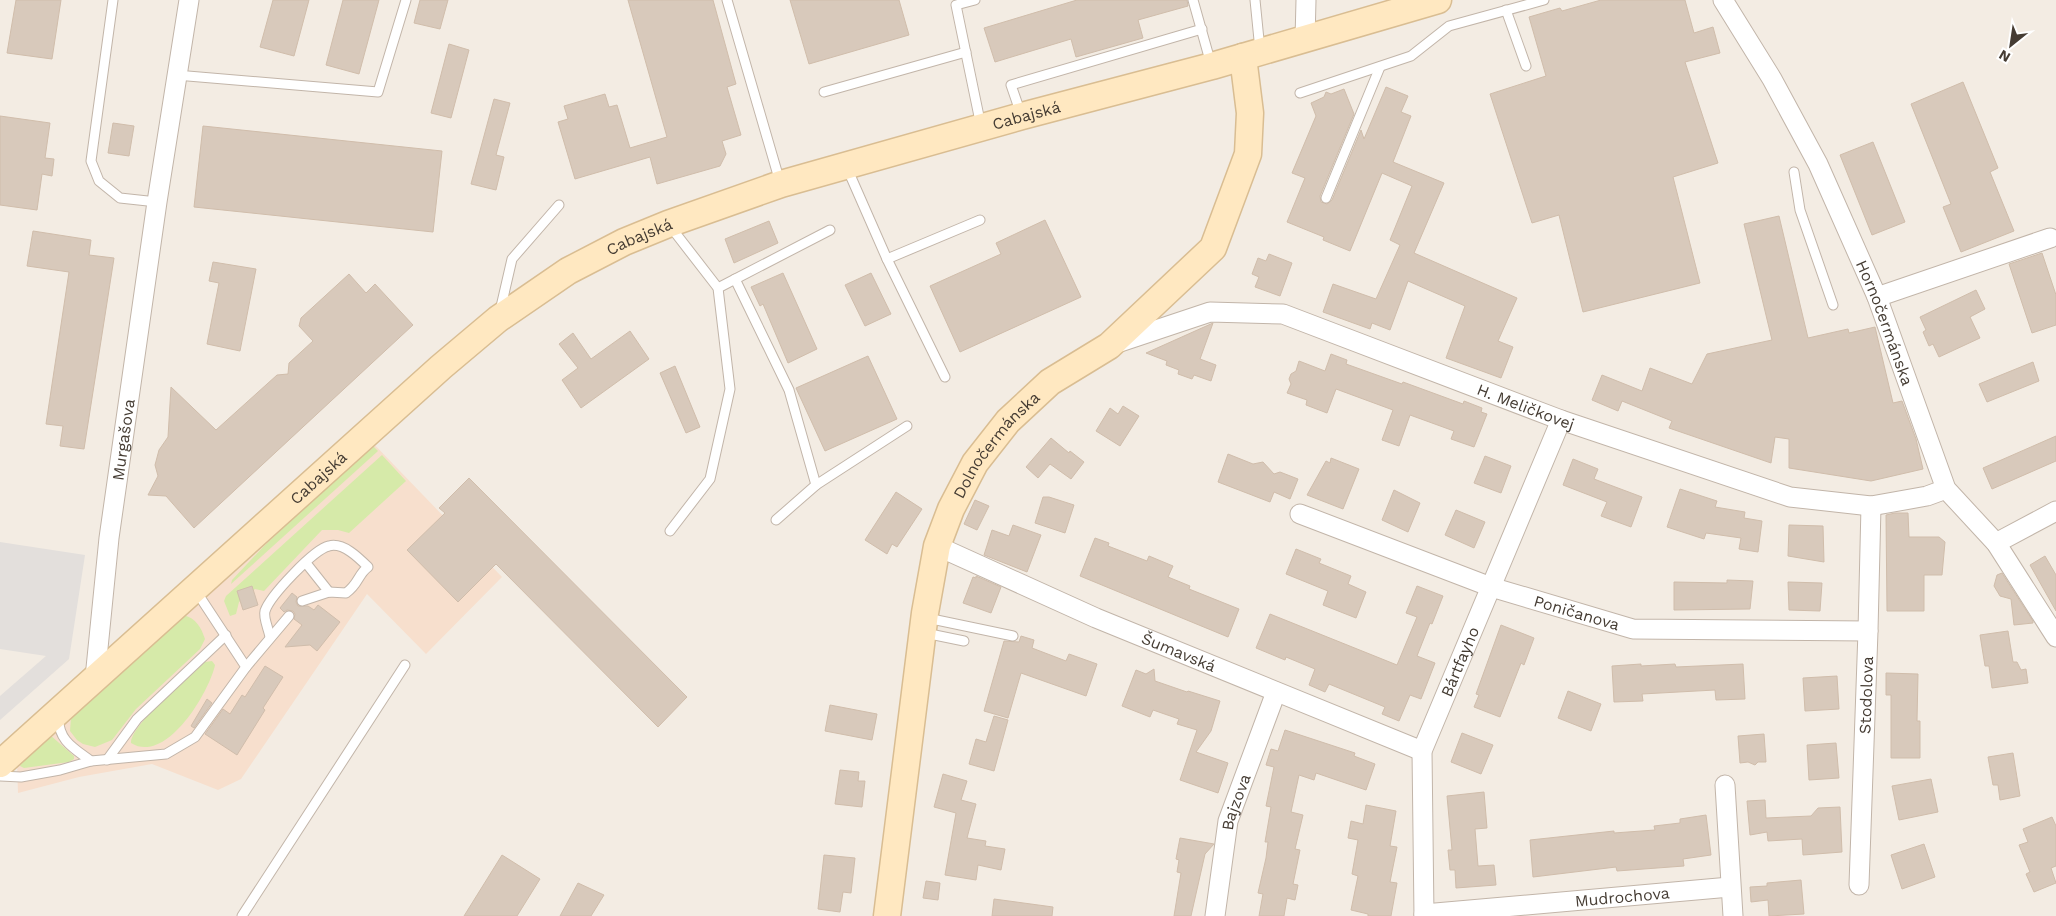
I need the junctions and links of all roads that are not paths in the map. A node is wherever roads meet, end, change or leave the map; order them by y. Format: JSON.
{"nodes":[{"id":1,"x":113,"y":0,"type":"edge"},
{"id":2,"x":189,"y":0,"type":"edge"},
{"id":3,"x":406,"y":0,"type":"edge"},
{"id":4,"x":727,"y":0,"type":"edge"},
{"id":5,"x":975,"y":0,"type":"edge"},
{"id":6,"x":1193,"y":0,"type":"edge"},
{"id":7,"x":1255,"y":0,"type":"edge"},
{"id":8,"x":1306,"y":0,"type":"edge"},
{"id":9,"x":1438,"y":0,"type":"edge"},
{"id":10,"x":1544,"y":0,"type":"edge"},
{"id":11,"x":1727,"y":0,"type":"edge"},
{"id":12,"x":1506,"y":10,"type":"junction"},
{"id":13,"x":1202,"y":29,"type":"junction"},
{"id":14,"x":1305,"y":40,"type":"junction"},
{"id":15,"x":966,"y":52,"type":"junction"},
{"id":16,"x":1251,"y":55,"type":"junction"},
{"id":17,"x":1212,"y":66,"type":"junction"},
{"id":18,"x":1526,"y":66,"type":"dead end"},
{"id":19,"x":1380,"y":67,"type":"junction"},
{"id":20,"x":176,"y":75,"type":"junction"},
{"id":21,"x":824,"y":92,"type":"dead end"},
{"id":22,"x":1300,"y":93,"type":"dead end"},
{"id":23,"x":1022,"y":116,"type":"junction"},
{"id":24,"x":982,"y":129,"type":"junction"},
{"id":25,"x":846,"y":166,"type":"junction"},
{"id":26,"x":1794,"y":172,"type":"dead end"},
{"id":27,"x":781,"y":184,"type":"junction"},
{"id":28,"x":1326,"y":198,"type":"dead end"},
{"id":29,"x":157,"y":202,"type":"junction"},
{"id":30,"x":559,"y":206,"type":"dead end"},
{"id":31,"x":980,"y":220,"type":"dead end"},
{"id":32,"x":668,"y":224,"type":"junction"},
{"id":33,"x":830,"y":230,"type":"dead end"},
{"id":34,"x":2050,"y":238,"type":"dead end"},
{"id":35,"x":887,"y":259,"type":"junction"},
{"id":36,"x":735,"y":279,"type":"junction"},
{"id":37,"x":718,"y":288,"type":"junction"},
{"id":38,"x":1877,"y":297,"type":"junction"},
{"id":39,"x":1833,"y":304,"type":"dead end"},
{"id":40,"x":498,"y":319,"type":"junction"},
{"id":41,"x":1109,"y":346,"type":"junction"},
{"id":42,"x":945,"y":377,"type":"dead end"},
{"id":43,"x":1561,"y":420,"type":"junction"},
{"id":44,"x":907,"y":426,"type":"dead end"},
{"id":45,"x":816,"y":485,"type":"junction"},
{"id":46,"x":1946,"y":489,"type":"junction"},
{"id":47,"x":1871,"y":506,"type":"junction"},
{"id":48,"x":2056,"y":511,"type":"edge"},
{"id":49,"x":1300,"y":514,"type":"dead end"},
{"id":50,"x":776,"y":520,"type":"dead end"},
{"id":51,"x":670,"y":531,"type":"dead end"},
{"id":52,"x":1996,"y":543,"type":"junction"},
{"id":53,"x":937,"y":546,"type":"junction"},
{"id":54,"x":306,"y":563,"type":"junction"},
{"id":55,"x":1491,"y":587,"type":"junction"},
{"id":56,"x":194,"y":588,"type":"junction"},
{"id":57,"x":329,"y":592,"type":"junction"},
{"id":58,"x":302,"y":601,"type":"dead end"},
{"id":59,"x":289,"y":616,"type":"dead end"},
{"id":60,"x":923,"y":625,"type":"junction"},
{"id":61,"x":1868,"y":631,"type":"junction"},
{"id":62,"x":226,"y":636,"type":"junction"},
{"id":63,"x":1013,"y":636,"type":"dead end"},
{"id":64,"x":270,"y":637,"type":"junction"},
{"id":65,"x":2056,"y":637,"type":"edge"},
{"id":66,"x":964,"y":641,"type":"dead end"},
{"id":67,"x":405,"y":665,"type":"dead end"},
{"id":68,"x":246,"y":667,"type":"junction"},
{"id":69,"x":95,"y":678,"type":"junction"},
{"id":70,"x":1276,"y":692,"type":"junction"},
{"id":71,"x":60,"y":710,"type":"junction"},
{"id":72,"x":1422,"y":752,"type":"junction"},
{"id":73,"x":107,"y":760,"type":"junction"},
{"id":74,"x":91,"y":761,"type":"junction"},
{"id":75,"x":0,"y":764,"type":"edge"},
{"id":76,"x":0,"y":776,"type":"edge"},
{"id":77,"x":1725,"y":785,"type":"dead end"},
{"id":78,"x":1859,"y":884,"type":"dead end"},
{"id":79,"x":1730,"y":886,"type":"junction"},
{"id":80,"x":1424,"y":915,"type":"edge"},
{"id":81,"x":242,"y":916,"type":"edge"},
{"id":82,"x":887,"y":916,"type":"edge"},
{"id":83,"x":1216,"y":916,"type":"edge"},
{"id":84,"x":1732,"y":916,"type":"edge"}],
"edges":[{"from":1,"to":29,"type":"lane"},
{"from":2,"to":20,"type":"street","name":"Murgašova"},
{"from":3,"to":20,"type":"lane"},
{"from":4,"to":27,"type":"lane"},
{"from":5,"to":15,"type":"lane"},
{"from":6,"to":13,"type":"lane"},
{"from":7,"to":16,"type":"lane"},
{"from":8,"to":14,"type":"street"},
{"from":9,"to":14,"type":"main road","name":"Cabajská"},
{"from":10,"to":12,"type":"lane"},
{"from":11,"to":38,"type":"street","name":"Hornočermánska"},
{"from":12,"to":18,"type":"lane"},
{"from":12,"to":19,"type":"lane"},
{"from":13,"to":17,"type":"lane"},
{"from":13,"to":23,"type":"lane"},
{"from":14,"to":16,"type":"main road","name":"Cabajská"},
{"from":15,"to":21,"type":"lane"},
{"from":15,"to":24,"type":"lane"},
{"from":16,"to":17,"type":"main road","name":"Cabajská"},
{"from":16,"to":41,"type":"main road","name":"Dolnočermánska"},
{"from":17,"to":23,"type":"main road","name":"Cabajská"},
{"from":19,"to":22,"type":"lane"},
{"from":19,"to":28,"type":"lane"},
{"from":20,"to":29,"type":"street","name":"Murgašova"},
{"from":23,"to":24,"type":"main road","name":"Cabajská"},
{"from":24,"to":25,"type":"main road","name":"Cabajská"},
{"from":25,"to":27,"type":"main road","name":"Cabajská"},
{"from":25,"to":35,"type":"lane"},
{"from":26,"to":39,"type":"lane"},
{"from":27,"to":32,"type":"main road","name":"Cabajská"},
{"from":29,"to":69,"type":"street","name":"Murgašova"},
{"from":30,"to":40,"type":"lane"},
{"from":31,"to":35,"type":"lane"},
{"from":32,"to":37,"type":"lane"},
{"from":32,"to":40,"type":"main road","name":"Cabajská"},
{"from":33,"to":36,"type":"lane"},
{"from":34,"to":38,"type":"street"},
{"from":35,"to":42,"type":"lane"},
{"from":36,"to":37,"type":"lane"},
{"from":36,"to":45,"type":"lane"},
{"from":37,"to":51,"type":"lane"},
{"from":38,"to":46,"type":"street","name":"Hornočermánska"},
{"from":40,"to":56,"type":"main road","name":"Cabajská"},
{"from":41,"to":43,"type":"street","name":"H. Meličkovej"},
{"from":41,"to":53,"type":"main road","name":"Dolnočermánska"},
{"from":43,"to":47,"type":"street","name":"H. Meličkovej"},
{"from":43,"to":55,"type":"street","name":"Bártfayho"},
{"from":44,"to":45,"type":"lane"},
{"from":45,"to":50,"type":"lane"},
{"from":46,"to":47,"type":"street","name":"H. Meličkovej"},
{"from":46,"to":52,"type":"street","name":"Hornočermánska"},
{"from":47,"to":61,"type":"street","name":"Stodolova"},
{"from":48,"to":52,"type":"street"},
{"from":49,"to":55,"type":"street","name":"Poničanova"},
{"from":52,"to":65,"type":"street","name":"Hornočermánska"},
{"from":53,"to":60,"type":"main road","name":"Dolnočermánska"},
{"from":53,"to":70,"type":"street","name":"Šumavská"},
{"from":54,"to":57,"type":"lane"},
{"from":54,"to":57,"type":"lane"},
{"from":54,"to":64,"type":"lane"},
{"from":55,"to":61,"type":"street","name":"Poničanova"},
{"from":55,"to":72,"type":"street","name":"Bártfayho"},
{"from":56,"to":62,"type":"lane"},
{"from":56,"to":69,"type":"main road","name":"Cabajská"},
{"from":57,"to":58,"type":"lane"},
{"from":59,"to":64,"type":"lane"},
{"from":60,"to":63,"type":"lane"},
{"from":60,"to":66,"type":"lane"},
{"from":60,"to":82,"type":"main road","name":"Dolnočermánska"},
{"from":61,"to":78,"type":"street","name":"Stodolova"},
{"from":62,"to":68,"type":"lane"},
{"from":62,"to":73,"type":"lane"},
{"from":64,"to":68,"type":"lane"},
{"from":67,"to":81,"type":"lane"},
{"from":68,"to":73,"type":"lane"},
{"from":69,"to":71,"type":"main road","name":"Cabajská"},
{"from":70,"to":72,"type":"street","name":"Šumavská"},
{"from":70,"to":83,"type":"street","name":"Bajzova"},
{"from":71,"to":74,"type":"lane"},
{"from":71,"to":75,"type":"main road","name":"Cabajská"},
{"from":72,"to":80,"type":"street","name":"Bártfayho"},
{"from":73,"to":74,"type":"lane"},
{"from":74,"to":76,"type":"lane"},
{"from":77,"to":79,"type":"street"},
{"from":79,"to":80,"type":"street","name":"Mudrochova"},
{"from":79,"to":84,"type":"street"}]}
